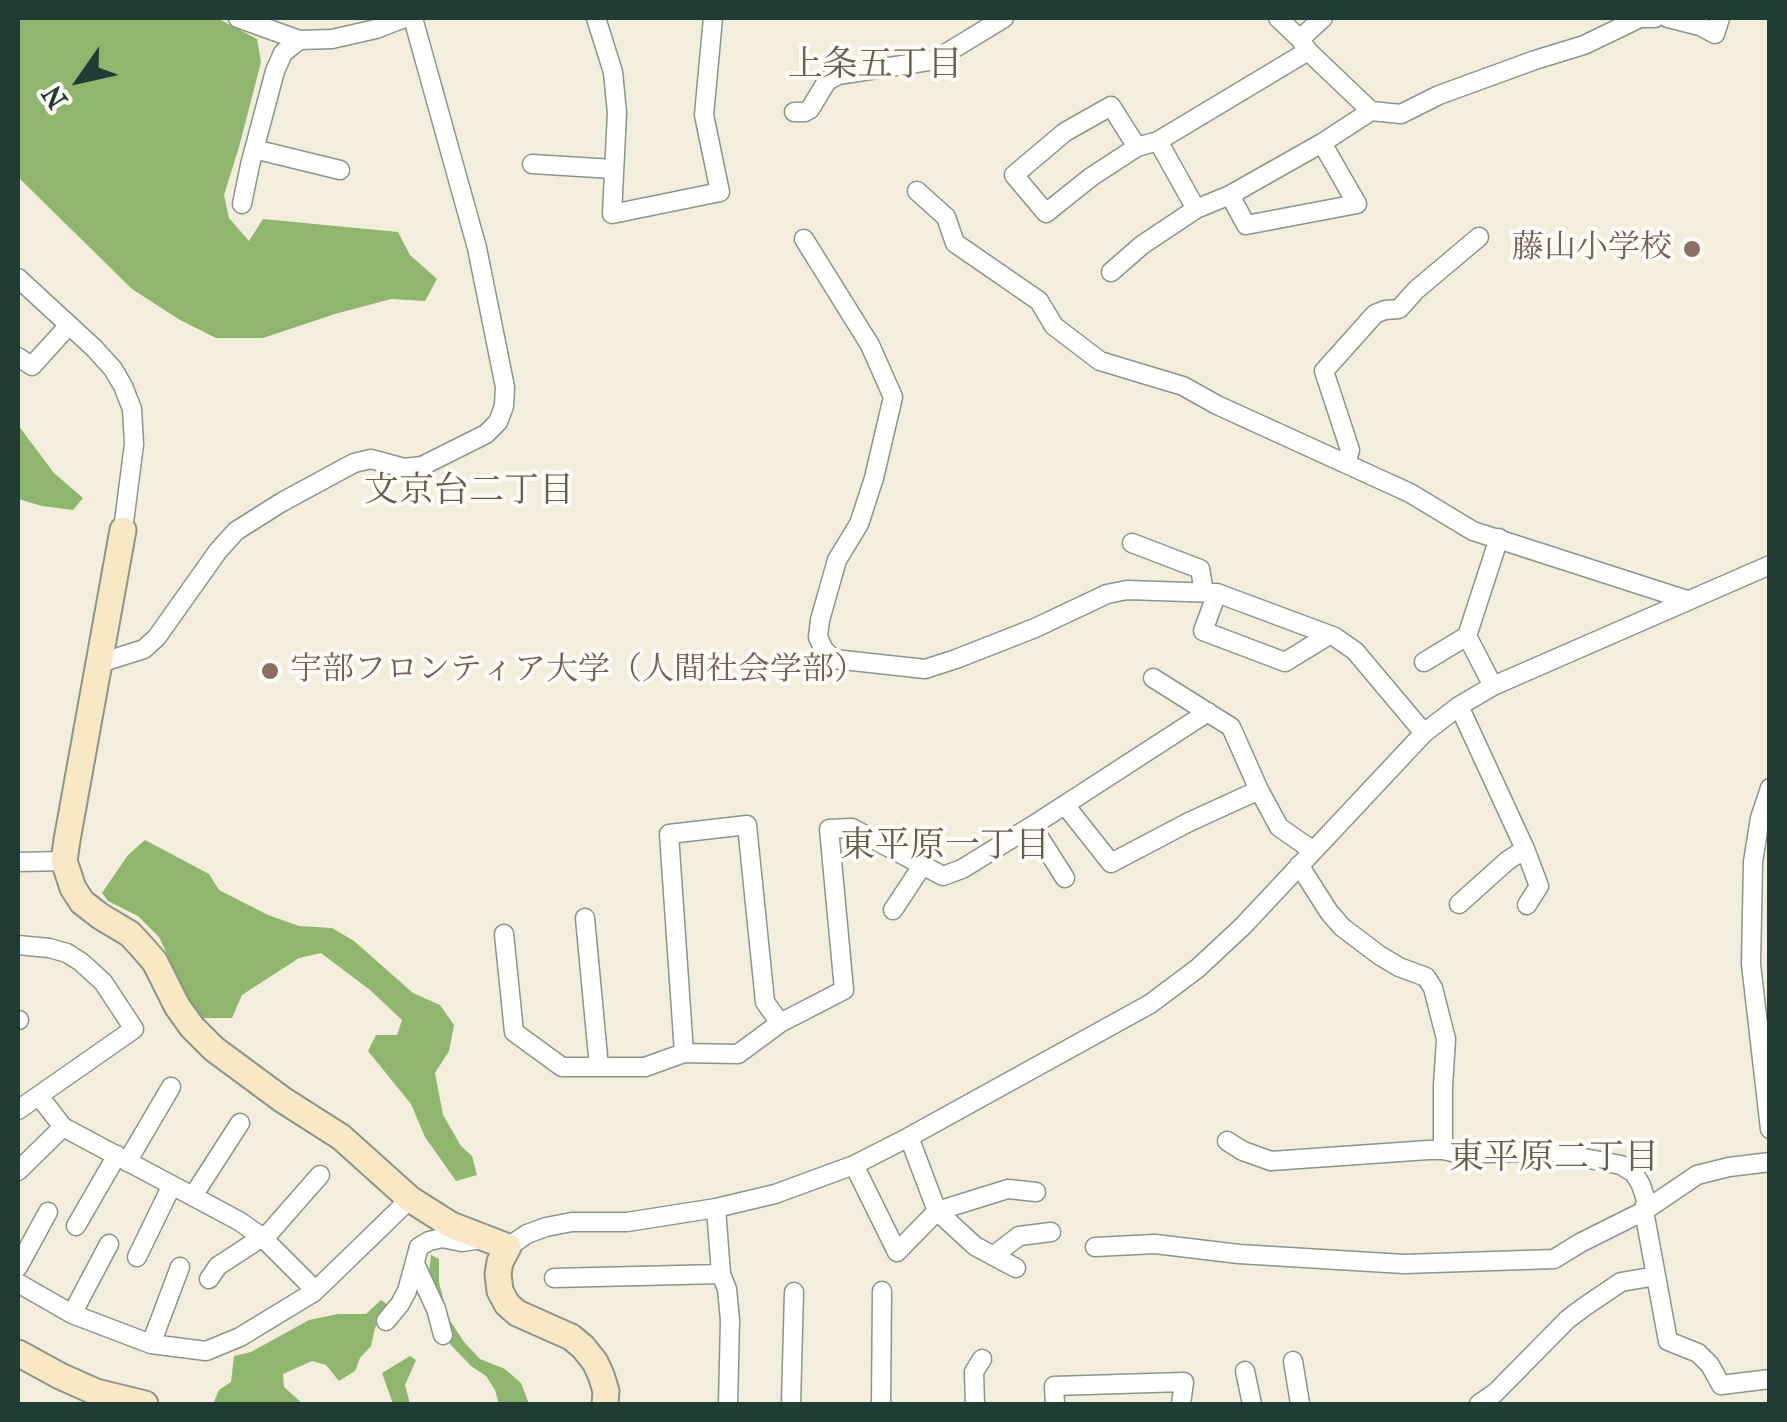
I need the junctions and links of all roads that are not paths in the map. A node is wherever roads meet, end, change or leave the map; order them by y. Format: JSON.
{"nodes":[{"id":1,"x":238,"y":18,"type":"edge"},
{"id":2,"x":404,"y":18,"type":"edge"},
{"id":3,"x":413,"y":18,"type":"edge"},
{"id":4,"x":596,"y":18,"type":"edge"},
{"id":5,"x":713,"y":18,"type":"edge"},
{"id":6,"x":1004,"y":18,"type":"edge"},
{"id":7,"x":1278,"y":18,"type":"edge"},
{"id":8,"x":1323,"y":18,"type":"edge"},
{"id":9,"x":1655,"y":18,"type":"edge"},
{"id":10,"x":1668,"y":18,"type":"edge"},
{"id":11,"x":1720,"y":18,"type":"edge"},
{"id":12,"x":298,"y":40,"type":"junction"},
{"id":13,"x":1304,"y":45,"type":"junction"},
{"id":14,"x":1371,"y":111,"type":"junction"},
{"id":15,"x":794,"y":112,"type":"dead end"},
{"id":16,"x":1158,"y":141,"type":"junction"},
{"id":17,"x":1322,"y":143,"type":"junction"},
{"id":18,"x":1137,"y":147,"type":"junction"},
{"id":19,"x":254,"y":148,"type":"junction"},
{"id":20,"x":532,"y":164,"type":"dead end"},
{"id":21,"x":613,"y":169,"type":"junction"},
{"id":22,"x":340,"y":170,"type":"dead end"},
{"id":23,"x":917,"y":191,"type":"dead end"},
{"id":24,"x":1230,"y":195,"type":"junction"},
{"id":25,"x":242,"y":204,"type":"dead end"},
{"id":26,"x":1196,"y":209,"type":"junction"},
{"id":27,"x":1479,"y":237,"type":"dead end"},
{"id":28,"x":804,"y":239,"type":"dead end"},
{"id":29,"x":1111,"y":272,"type":"dead end"},
{"id":30,"x":18,"y":278,"type":"edge"},
{"id":31,"x":70,"y":324,"type":"junction"},
{"id":32,"x":18,"y":357,"type":"edge"},
{"id":33,"x":1346,"y":464,"type":"junction"},
{"id":34,"x":123,"y":530,"type":"joint"},
{"id":35,"x":1500,"y":538,"type":"junction"},
{"id":36,"x":1132,"y":542,"type":"dead end"},
{"id":37,"x":1770,"y":565,"type":"edge"},
{"id":38,"x":1211,"y":593,"type":"junction"},
{"id":39,"x":1687,"y":600,"type":"junction"},
{"id":40,"x":1329,"y":635,"type":"junction"},
{"id":41,"x":1467,"y":636,"type":"junction"},
{"id":42,"x":1424,"y":662,"type":"dead end"},
{"id":43,"x":100,"y":663,"type":"junction"},
{"id":44,"x":1154,"y":678,"type":"dead end"},
{"id":45,"x":1493,"y":686,"type":"junction"},
{"id":46,"x":1458,"y":706,"type":"junction"},
{"id":47,"x":1208,"y":712,"type":"junction"},
{"id":48,"x":1424,"y":733,"type":"junction"},
{"id":49,"x":1770,"y":788,"type":"edge"},
{"id":50,"x":1258,"y":790,"type":"junction"},
{"id":51,"x":1065,"y":804,"type":"junction"},
{"id":52,"x":1032,"y":826,"type":"junction"},
{"id":53,"x":1525,"y":849,"type":"junction"},
{"id":54,"x":1312,"y":850,"type":"junction"},
{"id":55,"x":64,"y":861,"type":"junction"},
{"id":56,"x":18,"y":862,"type":"edge"},
{"id":57,"x":1299,"y":864,"type":"junction"},
{"id":58,"x":922,"y":866,"type":"junction"},
{"id":59,"x":1065,"y":878,"type":"dead end"},
{"id":60,"x":1459,"y":904,"type":"dead end"},
{"id":61,"x":1527,"y":905,"type":"dead end"},
{"id":62,"x":894,"y":910,"type":"dead end"},
{"id":63,"x":584,"y":918,"type":"dead end"},
{"id":64,"x":504,"y":934,"type":"dead end"},
{"id":65,"x":18,"y":945,"type":"edge"},
{"id":66,"x":780,"y":1023,"type":"junction"},
{"id":67,"x":684,"y":1053,"type":"junction"},
{"id":68,"x":599,"y":1067,"type":"junction"},
{"id":69,"x":171,"y":1087,"type":"dead end"},
{"id":70,"x":39,"y":1096,"type":"junction"},
{"id":71,"x":18,"y":1110,"type":"edge"},
{"id":72,"x":240,"y":1122,"type":"dead end"},
{"id":73,"x":63,"y":1127,"type":"junction"},
{"id":74,"x":1770,"y":1130,"type":"edge"},
{"id":75,"x":909,"y":1137,"type":"junction"},
{"id":76,"x":1227,"y":1141,"type":"dead end"},
{"id":77,"x":1443,"y":1150,"type":"junction"},
{"id":78,"x":122,"y":1159,"type":"junction"},
{"id":79,"x":1770,"y":1162,"type":"edge"},
{"id":80,"x":854,"y":1165,"type":"junction"},
{"id":81,"x":18,"y":1171,"type":"edge"},
{"id":82,"x":320,"y":1174,"type":"dead end"},
{"id":83,"x":172,"y":1185,"type":"junction"},
{"id":84,"x":1036,"y":1192,"type":"dead end"},
{"id":85,"x":193,"y":1196,"type":"junction"},
{"id":86,"x":410,"y":1199,"type":"junction"},
{"id":87,"x":716,"y":1208,"type":"junction"},
{"id":88,"x":938,"y":1211,"type":"junction"},
{"id":89,"x":1644,"y":1211,"type":"junction"},
{"id":90,"x":48,"y":1212,"type":"dead end"},
{"id":91,"x":76,"y":1226,"type":"dead end"},
{"id":92,"x":1051,"y":1232,"type":"dead end"},
{"id":93,"x":262,"y":1237,"type":"junction"},
{"id":94,"x":497,"y":1242,"type":"junction"},
{"id":95,"x":110,"y":1244,"type":"dead end"},
{"id":96,"x":1095,"y":1247,"type":"dead end"},
{"id":97,"x":137,"y":1256,"type":"dead end"},
{"id":98,"x":993,"y":1256,"type":"junction"},
{"id":99,"x":416,"y":1266,"type":"junction"},
{"id":100,"x":18,"y":1267,"type":"edge"},
{"id":101,"x":180,"y":1267,"type":"dead end"},
{"id":102,"x":1016,"y":1268,"type":"dead end"},
{"id":103,"x":721,"y":1274,"type":"junction"},
{"id":104,"x":1656,"y":1276,"type":"junction"},
{"id":105,"x":554,"y":1278,"type":"dead end"},
{"id":106,"x":209,"y":1279,"type":"dead end"},
{"id":107,"x":18,"y":1283,"type":"edge"},
{"id":108,"x":882,"y":1291,"type":"dead end"},
{"id":109,"x":314,"y":1292,"type":"junction"},
{"id":110,"x":794,"y":1292,"type":"dead end"},
{"id":111,"x":72,"y":1314,"type":"junction"},
{"id":112,"x":386,"y":1322,"type":"dead end"},
{"id":113,"x":443,"y":1335,"type":"dead end"},
{"id":114,"x":151,"y":1344,"type":"junction"},
{"id":115,"x":18,"y":1352,"type":"edge"},
{"id":116,"x":982,"y":1359,"type":"dead end"},
{"id":117,"x":1294,"y":1361,"type":"dead end"},
{"id":118,"x":1245,"y":1370,"type":"dead end"},
{"id":119,"x":1770,"y":1379,"type":"edge"},
{"id":120,"x":146,"y":1404,"type":"edge"},
{"id":121,"x":605,"y":1404,"type":"edge"},
{"id":122,"x":728,"y":1404,"type":"edge"},
{"id":123,"x":791,"y":1404,"type":"edge"},
{"id":124,"x":881,"y":1404,"type":"edge"},
{"id":125,"x":976,"y":1404,"type":"edge"},
{"id":126,"x":1055,"y":1404,"type":"edge"},
{"id":127,"x":1180,"y":1404,"type":"edge"},
{"id":128,"x":1252,"y":1404,"type":"edge"},
{"id":129,"x":1300,"y":1404,"type":"edge"},
{"id":130,"x":1479,"y":1404,"type":"edge"}],
"edges":[{"from":1,"to":12,"type":"street"},
{"from":2,"to":12,"type":"street"},
{"from":3,"to":43,"type":"street"},
{"from":4,"to":21,"type":"street"},
{"from":5,"to":21,"type":"street"},
{"from":6,"to":15,"type":"street"},
{"from":7,"to":13,"type":"street"},
{"from":8,"to":13,"type":"street"},
{"from":9,"to":14,"type":"street"},
{"from":10,"to":11,"type":"street"},
{"from":12,"to":19,"type":"street"},
{"from":13,"to":14,"type":"street"},
{"from":13,"to":16,"type":"street"},
{"from":14,"to":17,"type":"street"},
{"from":16,"to":18,"type":"street"},
{"from":16,"to":26,"type":"street"},
{"from":17,"to":24,"type":"street"},
{"from":17,"to":24,"type":"street"},
{"from":18,"to":18,"type":"street"},
{"from":19,"to":22,"type":"street"},
{"from":19,"to":25,"type":"street"},
{"from":20,"to":21,"type":"street"},
{"from":23,"to":33,"type":"street"},
{"from":24,"to":26,"type":"street"},
{"from":26,"to":29,"type":"street"},
{"from":27,"to":33,"type":"street"},
{"from":28,"to":38,"type":"street"},
{"from":30,"to":31,"type":"street"},
{"from":31,"to":32,"type":"street"},
{"from":31,"to":34,"type":"street"},
{"from":33,"to":35,"type":"street"},
{"from":34,"to":43,"type":"street"},
{"from":35,"to":39,"type":"street"},
{"from":35,"to":41,"type":"street"},
{"from":36,"to":38,"type":"street"},
{"from":37,"to":39,"type":"street"},
{"from":38,"to":40,"type":"street"},
{"from":38,"to":40,"type":"street"},
{"from":39,"to":45,"type":"street"},
{"from":40,"to":48,"type":"street"},
{"from":41,"to":42,"type":"street"},
{"from":41,"to":45,"type":"street"},
{"from":43,"to":55,"type":"street"},
{"from":44,"to":47,"type":"street"},
{"from":45,"to":46,"type":"street"},
{"from":46,"to":48,"type":"street"},
{"from":46,"to":53,"type":"street"},
{"from":47,"to":50,"type":"street"},
{"from":47,"to":51,"type":"street"},
{"from":48,"to":54,"type":"street"},
{"from":49,"to":74,"type":"street"},
{"from":50,"to":51,"type":"street"},
{"from":50,"to":54,"type":"street"},
{"from":51,"to":52,"type":"street"},
{"from":52,"to":58,"type":"street"},
{"from":52,"to":59,"type":"street"},
{"from":53,"to":60,"type":"street"},
{"from":53,"to":61,"type":"street"},
{"from":54,"to":57,"type":"street"},
{"from":55,"to":56,"type":"street"},
{"from":55,"to":86,"type":"street"},
{"from":57,"to":75,"type":"street"},
{"from":57,"to":77,"type":"street"},
{"from":58,"to":62,"type":"street"},
{"from":58,"to":66,"type":"street"},
{"from":63,"to":68,"type":"street"},
{"from":64,"to":68,"type":"street"},
{"from":65,"to":70,"type":"street"},
{"from":66,"to":67,"type":"street"},
{"from":66,"to":67,"type":"street"},
{"from":67,"to":68,"type":"street"},
{"from":69,"to":78,"type":"street"},
{"from":70,"to":71,"type":"street"},
{"from":70,"to":73,"type":"street"},
{"from":72,"to":85,"type":"street"},
{"from":73,"to":78,"type":"street"},
{"from":73,"to":81,"type":"street"},
{"from":75,"to":80,"type":"street"},
{"from":75,"to":88,"type":"street"},
{"from":76,"to":77,"type":"street"},
{"from":77,"to":89,"type":"street"},
{"from":78,"to":83,"type":"street"},
{"from":78,"to":91,"type":"street"},
{"from":79,"to":89,"type":"street"},
{"from":80,"to":87,"type":"street"},
{"from":80,"to":88,"type":"street"},
{"from":82,"to":93,"type":"street"},
{"from":83,"to":85,"type":"street"},
{"from":83,"to":97,"type":"street"},
{"from":84,"to":88,"type":"street"},
{"from":85,"to":93,"type":"street"},
{"from":86,"to":94,"type":"street"},
{"from":86,"to":109,"type":"street"},
{"from":87,"to":94,"type":"street"},
{"from":87,"to":103,"type":"street"},
{"from":88,"to":98,"type":"street"},
{"from":89,"to":96,"type":"street"},
{"from":89,"to":104,"type":"street"},
{"from":90,"to":100,"type":"street"},
{"from":92,"to":98,"type":"street"},
{"from":93,"to":106,"type":"street"},
{"from":93,"to":109,"type":"street"},
{"from":94,"to":99,"type":"street"},
{"from":94,"to":121,"type":"street"},
{"from":95,"to":111,"type":"street"},
{"from":98,"to":102,"type":"street"},
{"from":99,"to":112,"type":"street"},
{"from":99,"to":113,"type":"street"},
{"from":101,"to":114,"type":"street"},
{"from":103,"to":105,"type":"street"},
{"from":103,"to":122,"type":"street"},
{"from":104,"to":119,"type":"street"},
{"from":104,"to":130,"type":"street"},
{"from":107,"to":111,"type":"street"},
{"from":108,"to":124,"type":"street"},
{"from":109,"to":114,"type":"street"},
{"from":110,"to":123,"type":"street"},
{"from":111,"to":114,"type":"street"},
{"from":115,"to":120,"type":"street"},
{"from":116,"to":125,"type":"street"},
{"from":117,"to":129,"type":"street"},
{"from":118,"to":128,"type":"street"},
{"from":126,"to":127,"type":"street"}]}
